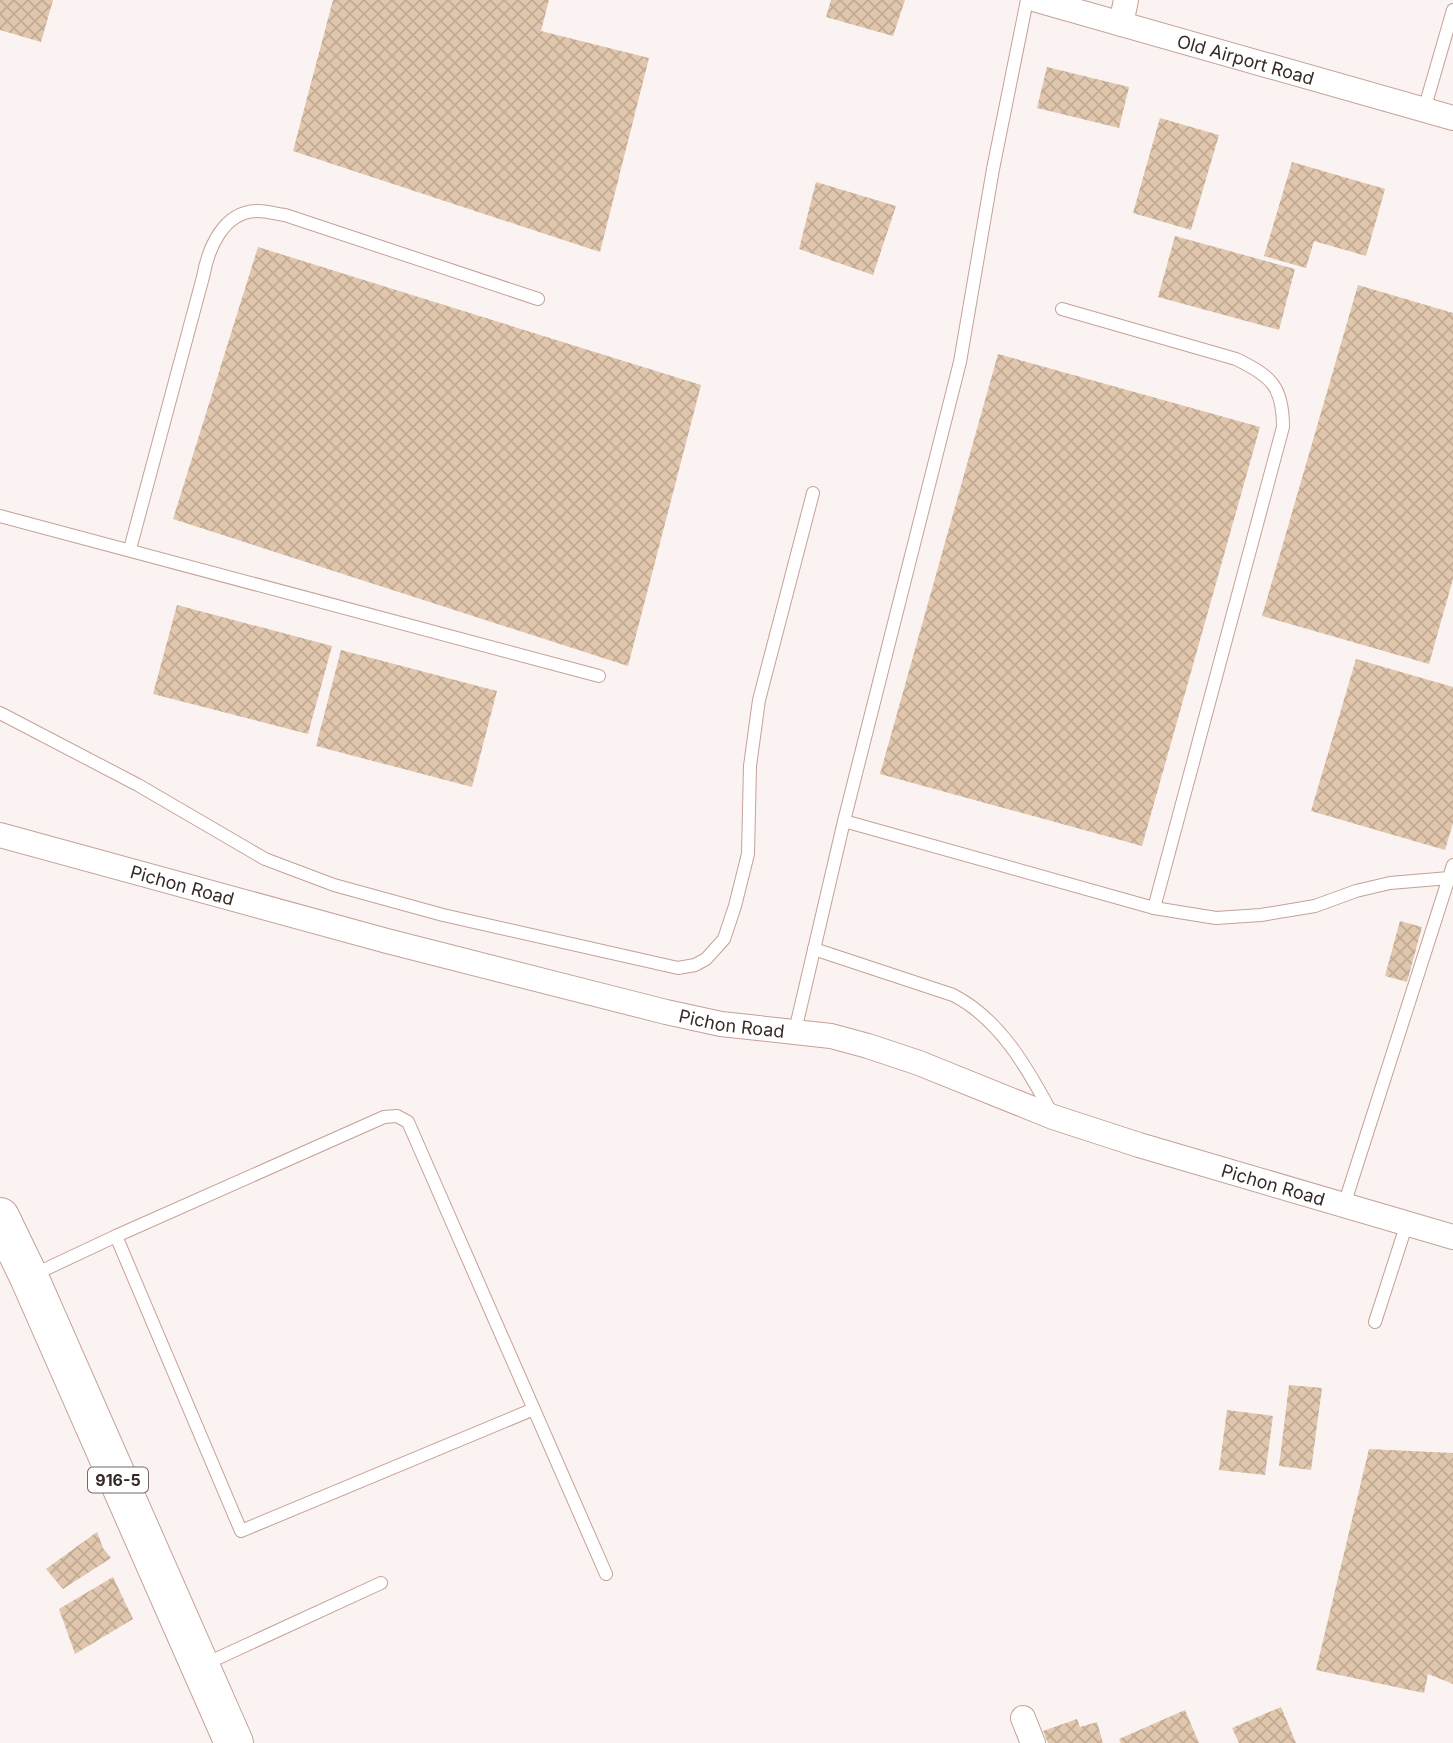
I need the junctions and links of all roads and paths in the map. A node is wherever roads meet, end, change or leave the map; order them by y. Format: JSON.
{"nodes":[{"id":1,"x":1027,"y":0,"type":"edge"},
{"id":2,"x":1037,"y":0,"type":"edge"},
{"id":3,"x":1453,"y":10,"type":"edge"},
{"id":4,"x":1123,"y":12,"type":"edge"},
{"id":5,"x":1424,"y":110,"type":"junction"},
{"id":6,"x":1453,"y":118,"type":"edge"},
{"id":7,"x":538,"y":299,"type":"dead end"},
{"id":8,"x":1062,"y":309,"type":"dead end"},
{"id":9,"x":813,"y":493,"type":"dead end"},
{"id":10,"x":0,"y":516,"type":"edge"},
{"id":11,"x":130,"y":549,"type":"junction"},
{"id":12,"x":599,"y":676,"type":"dead end"},
{"id":13,"x":0,"y":713,"type":"edge"},
{"id":14,"x":844,"y":821,"type":"junction"},
{"id":15,"x":0,"y":835,"type":"edge"},
{"id":16,"x":1453,"y":865,"type":"edge"},
{"id":17,"x":1449,"y":878,"type":"junction"},
{"id":18,"x":1154,"y":908,"type":"junction"},
{"id":19,"x":814,"y":949,"type":"junction"},
{"id":20,"x":795,"y":1031,"type":"junction"},
{"id":21,"x":1054,"y":1117,"type":"junction"},
{"id":22,"x":1344,"y":1205,"type":"junction"},
{"id":23,"x":0,"y":1217,"type":"edge"},
{"id":24,"x":1407,"y":1223,"type":"junction"},
{"id":25,"x":116,"y":1236,"type":"junction"},
{"id":26,"x":1453,"y":1237,"type":"edge"},
{"id":27,"x":29,"y":1277,"type":"junction"},
{"id":28,"x":1375,"y":1322,"type":"dead end"},
{"id":29,"x":534,"y":1409,"type":"junction"},
{"id":30,"x":606,"y":1574,"type":"dead end"},
{"id":31,"x":380,"y":1583,"type":"dead end"},
{"id":32,"x":200,"y":1667,"type":"junction"},
{"id":33,"x":1023,"y":1718,"type":"dead end"},
{"id":34,"x":234,"y":1743,"type":"edge"},
{"id":35,"x":1033,"y":1743,"type":"edge"}],
"edges":[{"from":1,"to":14,"type":"lane"},
{"from":2,"to":4,"type":"street","name":"Old Airport Road"},
{"from":3,"to":5,"type":"lane"},
{"from":4,"to":5,"type":"street","name":"Old Airport Road"},
{"from":5,"to":6,"type":"street","name":"Old Airport Road"},
{"from":7,"to":11,"type":"lane"},
{"from":8,"to":18,"type":"lane"},
{"from":9,"to":13,"type":"lane"},
{"from":10,"to":11,"type":"lane"},
{"from":11,"to":12,"type":"lane"},
{"from":14,"to":18,"type":"lane"},
{"from":14,"to":19,"type":"lane"},
{"from":15,"to":20,"type":"street","name":"Pichon Road"},
{"from":16,"to":17,"type":"lane"},
{"from":17,"to":18,"type":"lane"},
{"from":17,"to":22,"type":"lane"},
{"from":19,"to":20,"type":"lane"},
{"from":19,"to":21,"type":"lane"},
{"from":20,"to":21,"type":"street","name":"Pichon Road"},
{"from":21,"to":22,"type":"street","name":"Pichon Road"},
{"from":22,"to":24,"type":"street","name":"Pichon Road"},
{"from":23,"to":27,"type":"main road","number":"916-5"},
{"from":24,"to":26,"type":"street","name":"Pichon Road"},
{"from":24,"to":28,"type":"lane"},
{"from":25,"to":27,"type":"lane"},
{"from":25,"to":29,"type":"lane"},
{"from":25,"to":29,"type":"lane"},
{"from":27,"to":32,"type":"main road","number":"916-5"},
{"from":29,"to":30,"type":"lane"},
{"from":31,"to":32,"type":"lane"},
{"from":32,"to":34,"type":"main road","number":"916-5"},
{"from":33,"to":35,"type":"street"}]}
